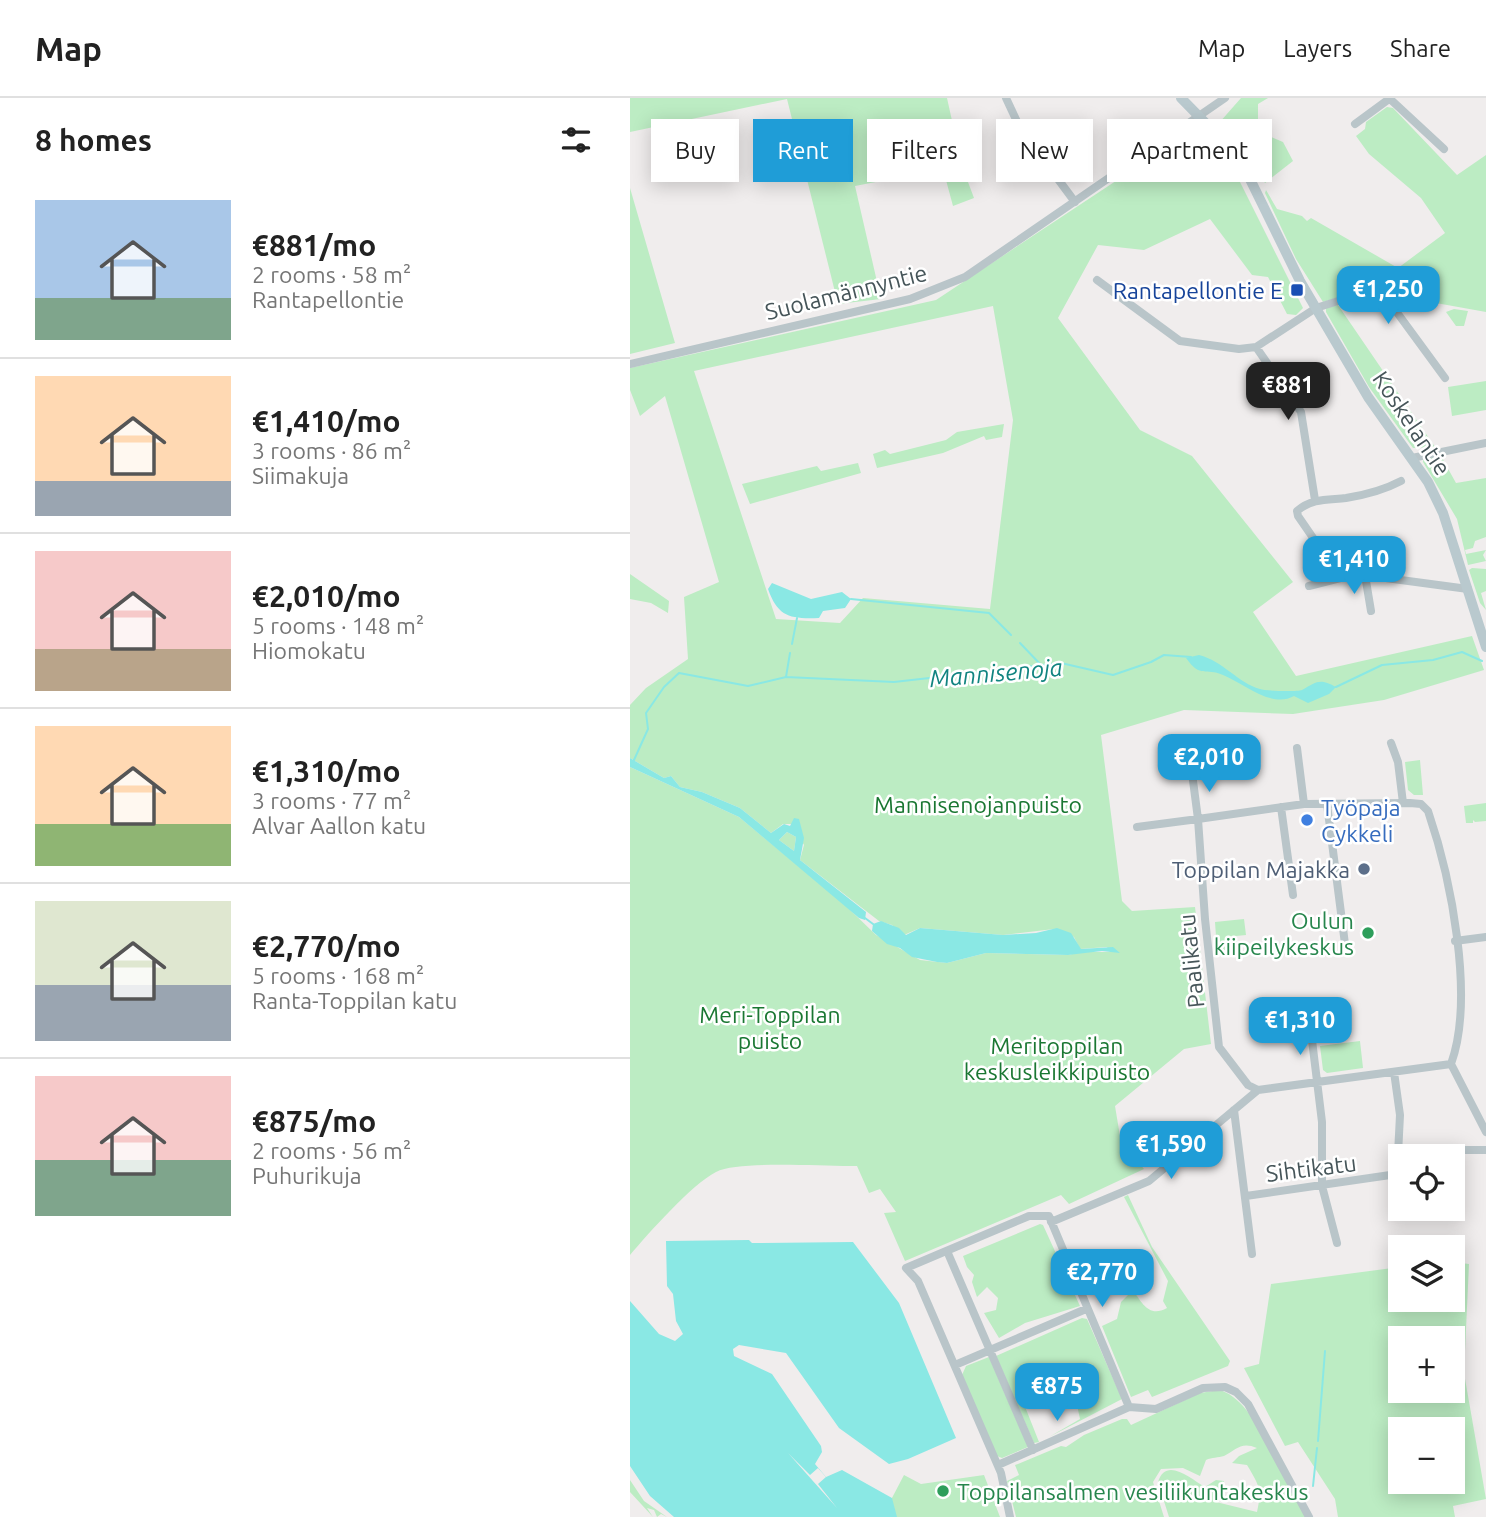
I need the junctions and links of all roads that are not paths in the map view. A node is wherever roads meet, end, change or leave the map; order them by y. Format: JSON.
{"nodes":[{"id":1,"x":1006,"y":98,"type":"edge"},
{"id":2,"x":1181,"y":98,"type":"edge"},
{"id":3,"x":1225,"y":98,"type":"edge"},
{"id":4,"x":1389,"y":98,"type":"edge"},
{"id":5,"x":1199,"y":116,"type":"junction"},
{"id":6,"x":1355,"y":124,"type":"dead end"},
{"id":7,"x":1444,"y":149,"type":"dead end"},
{"id":8,"x":1075,"y":202,"type":"junction"},
{"id":9,"x":1097,"y":280,"type":"dead end"},
{"id":10,"x":1316,"y":308,"type":"junction"},
{"id":11,"x":1256,"y":346,"type":"junction"},
{"id":12,"x":630,"y":364,"type":"edge"},
{"id":13,"x":1446,"y":378,"type":"dead end"},
{"id":14,"x":1486,"y":443,"type":"edge"},
{"id":15,"x":1412,"y":458,"type":"junction"},
{"id":16,"x":1401,"y":481,"type":"dead end"},
{"id":17,"x":1315,"y":500,"type":"junction"},
{"id":18,"x":1365,"y":575,"type":"junction"},
{"id":19,"x":1340,"y":577,"type":"junction"},
{"id":20,"x":1309,"y":586,"type":"dead end"},
{"id":21,"x":1468,"y":589,"type":"junction"},
{"id":22,"x":1371,"y":611,"type":"dead end"},
{"id":23,"x":1484,"y":629,"type":"edge"},
{"id":24,"x":1486,"y":647,"type":"edge"},
{"id":25,"x":1391,"y":743,"type":"dead end"},
{"id":26,"x":1297,"y":748,"type":"dead end"},
{"id":27,"x":1192,"y":773,"type":"dead end"},
{"id":28,"x":1403,"y":803,"type":"junction"},
{"id":29,"x":1304,"y":804,"type":"junction"},
{"id":30,"x":1327,"y":804,"type":"junction"},
{"id":31,"x":1281,"y":807,"type":"junction"},
{"id":32,"x":1198,"y":819,"type":"junction"},
{"id":33,"x":1137,"y":827,"type":"dead end"},
{"id":34,"x":1293,"y":895,"type":"dead end"},
{"id":35,"x":1486,"y":937,"type":"edge"},
{"id":36,"x":1455,"y":941,"type":"junction"},
{"id":37,"x":1345,"y":944,"type":"dead end"},
{"id":38,"x":1307,"y":1024,"type":"dead end"},
{"id":39,"x":1451,"y":1064,"type":"junction"},
{"id":40,"x":1394,"y":1072,"type":"junction"},
{"id":41,"x":1318,"y":1082,"type":"junction"},
{"id":42,"x":1258,"y":1090,"type":"junction"},
{"id":43,"x":1234,"y":1110,"type":"junction"},
{"id":44,"x":1486,"y":1132,"type":"edge"},
{"id":45,"x":1399,"y":1144,"type":"edge"},
{"id":46,"x":1465,"y":1150,"type":"edge"},
{"id":47,"x":1485,"y":1150,"type":"edge"},
{"id":48,"x":1388,"y":1178,"type":"edge"},
{"id":49,"x":1322,"y":1186,"type":"junction"},
{"id":50,"x":1246,"y":1196,"type":"junction"},
{"id":51,"x":1051,"y":1222,"type":"junction"},
{"id":52,"x":1337,"y":1243,"type":"dead end"},
{"id":53,"x":947,"y":1251,"type":"junction"},
{"id":54,"x":1252,"y":1254,"type":"dead end"},
{"id":55,"x":1086,"y":1309,"type":"junction"},
{"id":56,"x":990,"y":1350,"type":"junction"},
{"id":57,"x":955,"y":1366,"type":"junction"},
{"id":58,"x":1129,"y":1407,"type":"junction"},
{"id":59,"x":1033,"y":1450,"type":"junction"},
{"id":60,"x":998,"y":1465,"type":"junction"},
{"id":61,"x":1010,"y":1517,"type":"edge"},
{"id":62,"x":1309,"y":1517,"type":"edge"}],
"edges":[{"from":1,"to":8,"type":"street"},
{"from":2,"to":5,"type":"main road","name":"Koskelantie"},
{"from":3,"to":5,"type":"street","name":"Suolamännyntie"},
{"from":4,"to":6,"type":"street"},
{"from":4,"to":7,"type":"street"},
{"from":5,"to":8,"type":"street","name":"Suolamännyntie"},
{"from":5,"to":10,"type":"main road","name":"Koskelantie"},
{"from":8,"to":12,"type":"street","name":"Suolamännyntie"},
{"from":9,"to":11,"type":"street"},
{"from":10,"to":11,"type":"street"},
{"from":10,"to":13,"type":"street"},
{"from":10,"to":15,"type":"main road","name":"Koskelantie"},
{"from":11,"to":17,"type":"street"},
{"from":14,"to":15,"type":"street"},
{"from":15,"to":21,"type":"main road","name":"Koskelantie"},
{"from":16,"to":17,"type":"street"},
{"from":17,"to":19,"type":"street"},
{"from":18,"to":19,"type":"street"},
{"from":18,"to":21,"type":"street"},
{"from":18,"to":22,"type":"street"},
{"from":19,"to":20,"type":"street"},
{"from":21,"to":23,"type":"main road","name":"Koskelantie"},
{"from":23,"to":24,"type":"main road","name":"Koskelantie"},
{"from":25,"to":28,"type":"street"},
{"from":26,"to":29,"type":"street"},
{"from":27,"to":32,"type":"street","name":"Paalikatu"},
{"from":28,"to":30,"type":"street"},
{"from":28,"to":36,"type":"street"},
{"from":29,"to":30,"type":"street"},
{"from":29,"to":31,"type":"street"},
{"from":30,"to":37,"type":"street"},
{"from":31,"to":32,"type":"street"},
{"from":31,"to":34,"type":"street"},
{"from":32,"to":33,"type":"street"},
{"from":32,"to":42,"type":"street","name":"Paalikatu"},
{"from":35,"to":36,"type":"street"},
{"from":36,"to":39,"type":"street"},
{"from":38,"to":41,"type":"street"},
{"from":39,"to":40,"type":"street"},
{"from":39,"to":44,"type":"street"},
{"from":40,"to":41,"type":"street"},
{"from":40,"to":45,"type":"street"},
{"from":41,"to":42,"type":"street"},
{"from":41,"to":49,"type":"street"},
{"from":42,"to":43,"type":"street"},
{"from":43,"to":50,"type":"street"},
{"from":43,"to":51,"type":"street"},
{"from":46,"to":47,"type":"street"},
{"from":48,"to":49,"type":"street","name":"Sihtikatu"},
{"from":49,"to":50,"type":"street","name":"Sihtikatu"},
{"from":49,"to":52,"type":"street"},
{"from":50,"to":54,"type":"street"},
{"from":51,"to":53,"type":"street"},
{"from":51,"to":55,"type":"street"},
{"from":53,"to":56,"type":"street"},
{"from":53,"to":57,"type":"street"},
{"from":55,"to":56,"type":"street"},
{"from":55,"to":58,"type":"street"},
{"from":56,"to":57,"type":"street"},
{"from":56,"to":59,"type":"street"},
{"from":57,"to":60,"type":"street"},
{"from":58,"to":59,"type":"street"},
{"from":58,"to":62,"type":"street"},
{"from":59,"to":60,"type":"street"},
{"from":60,"to":61,"type":"street"}]}
